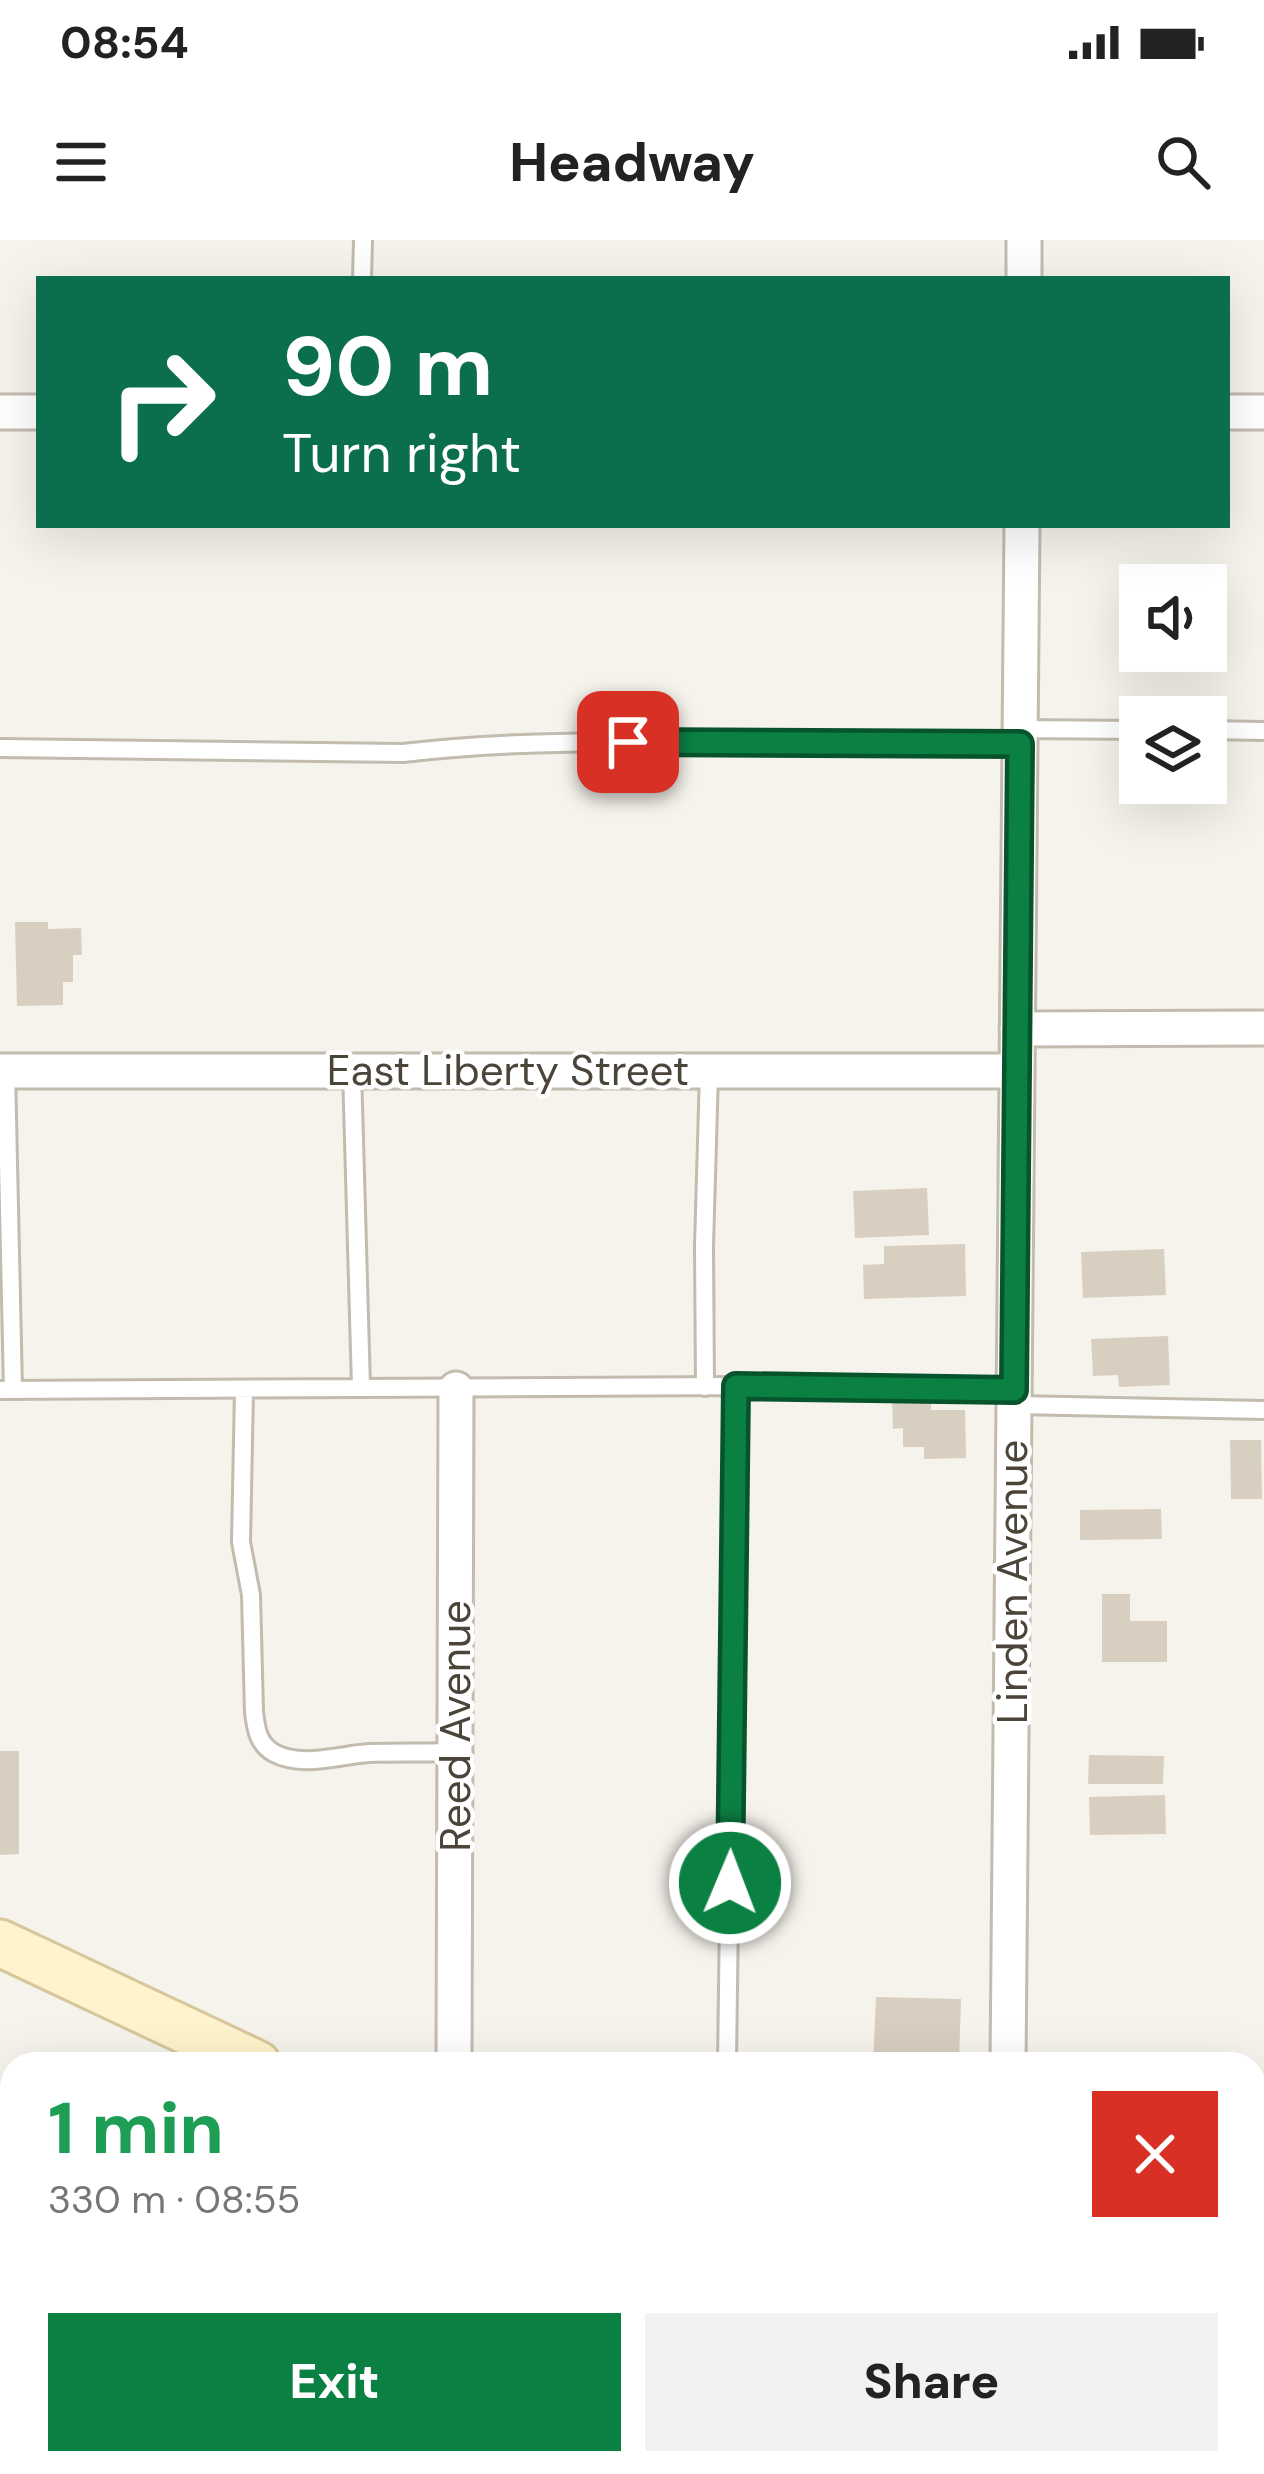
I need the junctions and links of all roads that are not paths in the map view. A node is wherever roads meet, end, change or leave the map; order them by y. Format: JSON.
{"nodes":[{"id":1,"x":363,"y":240,"type":"edge"},
{"id":2,"x":1024,"y":240,"type":"edge"},
{"id":3,"x":362,"y":276,"type":"edge"},
{"id":4,"x":1024,"y":276,"type":"edge"},
{"id":5,"x":0,"y":412,"type":"edge"},
{"id":6,"x":36,"y":412,"type":"edge"},
{"id":7,"x":1230,"y":412,"type":"edge"},
{"id":8,"x":1264,"y":412,"type":"edge"},
{"id":9,"x":1022,"y":528,"type":"edge"},
{"id":10,"x":1227,"y":730,"type":"edge"},
{"id":11,"x":1119,"y":731,"type":"edge"},
{"id":12,"x":1264,"y":731,"type":"edge"},
{"id":13,"x":1020,"y":737,"type":"junction"},
{"id":14,"x":0,"y":748,"type":"edge"},
{"id":15,"x":1264,"y":1028,"type":"edge"},
{"id":16,"x":1017,"y":1029,"type":"junction"},
{"id":17,"x":352,"y":1069,"type":"junction"},
{"id":18,"x":3,"y":1071,"type":"edge"},
{"id":19,"x":1017,"y":1071,"type":"junction"},
{"id":20,"x":709,"y":1072,"type":"junction"},
{"id":21,"x":736,"y":1386,"type":"junction"},
{"id":22,"x":361,"y":1387,"type":"junction"},
{"id":23,"x":705,"y":1387,"type":"junction"},
{"id":24,"x":456,"y":1389,"type":"junction"},
{"id":25,"x":7,"y":1390,"type":"edge"},
{"id":26,"x":244,"y":1390,"type":"junction"},
{"id":27,"x":1014,"y":1398,"type":"junction"},
{"id":28,"x":1264,"y":1411,"type":"edge"},
{"id":29,"x":455,"y":1752,"type":"junction"},
{"id":30,"x":0,"y":1943,"type":"edge"},
{"id":31,"x":232,"y":2052,"type":"edge"},
{"id":32,"x":454,"y":2052,"type":"edge"},
{"id":33,"x":727,"y":2052,"type":"edge"},
{"id":34,"x":1008,"y":2052,"type":"edge"}],
"edges":[{"from":1,"to":3,"type":"lane"},
{"from":2,"to":4,"type":"street"},
{"from":5,"to":6,"type":"street"},
{"from":7,"to":8,"type":"street"},
{"from":9,"to":13,"type":"street","name":"Linden Avenue"},
{"from":10,"to":12,"type":"lane"},
{"from":11,"to":13,"type":"lane"},
{"from":13,"to":14,"type":"lane"},
{"from":13,"to":16,"type":"street","name":"Linden Avenue"},
{"from":15,"to":16,"type":"street"},
{"from":16,"to":19,"type":"street","name":"Linden Avenue"},
{"from":17,"to":18,"type":"street","name":"East Liberty Street"},
{"from":17,"to":20,"type":"street","name":"East Liberty Street"},
{"from":17,"to":22,"type":"lane"},
{"from":18,"to":25,"type":"lane"},
{"from":19,"to":20,"type":"street","name":"East Liberty Street"},
{"from":19,"to":27,"type":"street","name":"Linden Avenue"},
{"from":20,"to":23,"type":"lane"},
{"from":21,"to":23,"type":"lane"},
{"from":21,"to":27,"type":"lane"},
{"from":21,"to":33,"type":"lane"},
{"from":22,"to":24,"type":"lane"},
{"from":22,"to":26,"type":"lane"},
{"from":23,"to":24,"type":"lane"},
{"from":24,"to":29,"type":"street","name":"Reed Avenue"},
{"from":25,"to":26,"type":"lane"},
{"from":26,"to":29,"type":"lane"},
{"from":27,"to":28,"type":"lane"},
{"from":27,"to":34,"type":"street","name":"Linden Avenue"},
{"from":29,"to":32,"type":"street","name":"Reed Avenue"},
{"from":30,"to":31,"type":"street"}]}
